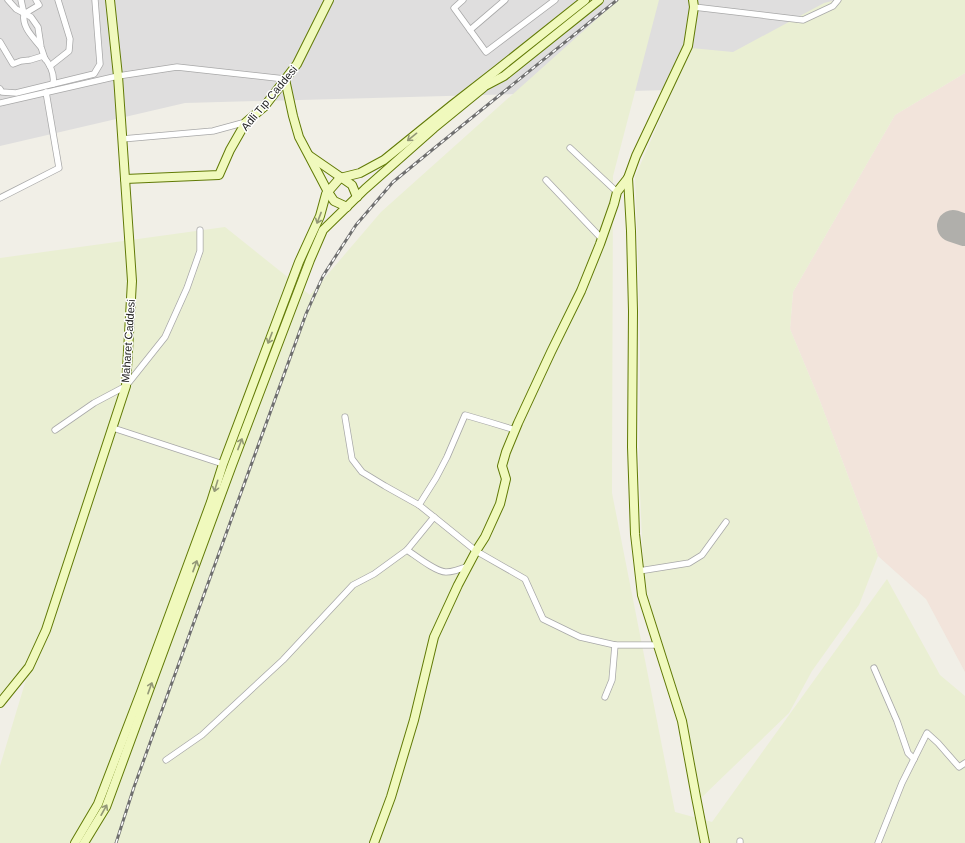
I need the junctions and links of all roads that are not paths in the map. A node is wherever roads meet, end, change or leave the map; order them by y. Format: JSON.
{"nodes":[{"id":1,"x":8,"y":0,"type":"edge"},
{"id":2,"x":21,"y":0,"type":"edge"},
{"id":3,"x":36,"y":0,"type":"edge"},
{"id":4,"x":58,"y":0,"type":"edge"},
{"id":5,"x":95,"y":0,"type":"edge"},
{"id":6,"x":110,"y":0,"type":"edge"},
{"id":7,"x":330,"y":0,"type":"edge"},
{"id":8,"x":463,"y":0,"type":"edge"},
{"id":9,"x":505,"y":0,"type":"edge"},
{"id":10,"x":555,"y":0,"type":"edge"},
{"id":11,"x":577,"y":0,"type":"edge"},
{"id":12,"x":585,"y":0,"type":"edge"},
{"id":13,"x":591,"y":0,"type":"edge"},
{"id":14,"x":599,"y":0,"type":"edge"},
{"id":15,"x":838,"y":0,"type":"edge"},
{"id":16,"x":694,"y":4,"type":"edge"},
{"id":17,"x":24,"y":14,"type":"junction"},
{"id":18,"x":470,"y":30,"type":"junction"},
{"id":19,"x":0,"y":42,"type":"edge"},
{"id":20,"x":41,"y":47,"type":"junction"},
{"id":21,"x":46,"y":59,"type":"junction"},
{"id":22,"x":50,"y":66,"type":"junction"},
{"id":23,"x":118,"y":76,"type":"junction"},
{"id":24,"x":285,"y":79,"type":"junction"},
{"id":25,"x":54,"y":84,"type":"junction"},
{"id":26,"x":483,"y":84,"type":"junction"},
{"id":27,"x":0,"y":89,"type":"edge"},
{"id":28,"x":46,"y":92,"type":"junction"},
{"id":29,"x":0,"y":103,"type":"edge"},
{"id":30,"x":246,"y":122,"type":"junction"},
{"id":31,"x":122,"y":139,"type":"junction"},
{"id":32,"x":570,"y":148,"type":"dead end"},
{"id":33,"x":308,"y":154,"type":"junction"},
{"id":34,"x":340,"y":178,"type":"junction"},
{"id":35,"x":628,"y":178,"type":"junction"},
{"id":36,"x":125,"y":179,"type":"junction"},
{"id":37,"x":546,"y":180,"type":"dead end"},
{"id":38,"x":328,"y":192,"type":"junction"},
{"id":39,"x":617,"y":192,"type":"junction"},
{"id":40,"x":358,"y":197,"type":"junction"},
{"id":41,"x":0,"y":198,"type":"edge"},
{"id":42,"x":347,"y":207,"type":"junction"},
{"id":43,"x":200,"y":230,"type":"dead end"},
{"id":44,"x":602,"y":239,"type":"junction"},
{"id":45,"x":126,"y":386,"type":"junction"},
{"id":46,"x":345,"y":417,"type":"dead end"},
{"id":47,"x":113,"y":428,"type":"junction"},
{"id":48,"x":55,"y":430,"type":"dead end"},
{"id":49,"x":515,"y":430,"type":"junction"},
{"id":50,"x":223,"y":464,"type":"junction"},
{"id":51,"x":418,"y":505,"type":"junction"},
{"id":52,"x":434,"y":517,"type":"junction"},
{"id":53,"x":726,"y":522,"type":"dead end"},
{"id":54,"x":407,"y":550,"type":"junction"},
{"id":55,"x":476,"y":551,"type":"junction"},
{"id":56,"x":468,"y":566,"type":"junction"},
{"id":57,"x":639,"y":571,"type":"junction"},
{"id":58,"x":658,"y":644,"type":"junction"},
{"id":59,"x":615,"y":645,"type":"junction"},
{"id":60,"x":874,"y":668,"type":"dead end"},
{"id":61,"x":605,"y":697,"type":"dead end"},
{"id":62,"x":0,"y":703,"type":"edge"},
{"id":63,"x":914,"y":759,"type":"junction"},
{"id":64,"x":166,"y":760,"type":"dead end"},
{"id":65,"x":965,"y":763,"type":"edge"},
{"id":66,"x":75,"y":843,"type":"edge"},
{"id":67,"x":84,"y":843,"type":"edge"},
{"id":68,"x":374,"y":843,"type":"edge"},
{"id":69,"x":705,"y":843,"type":"edge"},
{"id":70,"x":878,"y":843,"type":"edge"}],
"edges":[{"from":1,"to":17,"type":"street"},
{"from":2,"to":17,"type":"street"},
{"from":3,"to":17,"type":"street"},
{"from":4,"to":22,"type":"street"},
{"from":5,"to":25,"type":"street"},
{"from":6,"to":23,"type":"street","name":"Maharet Caddesi"},
{"from":7,"to":24,"type":"street","name":"Adli Tıp Caddesi"},
{"from":8,"to":18,"type":"street"},
{"from":9,"to":18,"type":"street"},
{"from":10,"to":18,"type":"street"},
{"from":11,"to":26,"type":"street"},
{"from":12,"to":26,"type":"street"},
{"from":13,"to":26,"type":"street"},
{"from":14,"to":26,"type":"street"},
{"from":15,"to":16,"type":"street"},
{"from":16,"to":35,"type":"street"},
{"from":17,"to":20,"type":"street"},
{"from":17,"to":20,"type":"street"},
{"from":19,"to":21,"type":"street"},
{"from":20,"to":21,"type":"street"},
{"from":21,"to":22,"type":"street"},
{"from":22,"to":25,"type":"street"},
{"from":23,"to":24,"type":"street"},
{"from":23,"to":28,"type":"street"},
{"from":23,"to":31,"type":"street","name":"Maharet Caddesi"},
{"from":24,"to":30,"type":"street","name":"Adli Tıp Caddesi"},
{"from":24,"to":33,"type":"street"},
{"from":25,"to":27,"type":"street"},
{"from":26,"to":34,"type":"street","one_way":true},
{"from":26,"to":40,"type":"street"},
{"from":28,"to":29,"type":"street"},
{"from":28,"to":41,"type":"street"},
{"from":30,"to":31,"type":"street"},
{"from":30,"to":36,"type":"street","name":"Adli Tıp Caddesi"},
{"from":31,"to":36,"type":"street","name":"Maharet Caddesi"},
{"from":32,"to":39,"type":"street"},
{"from":33,"to":34,"type":"street"},
{"from":33,"to":38,"type":"street"},
{"from":34,"to":38,"type":"street"},
{"from":34,"to":40,"type":"street"},
{"from":35,"to":39,"type":"street"},
{"from":35,"to":57,"type":"street"},
{"from":36,"to":45,"type":"street","name":"Maharet Caddesi"},
{"from":37,"to":44,"type":"street"},
{"from":38,"to":42,"type":"street"},
{"from":38,"to":50,"type":"street","one_way":true},
{"from":39,"to":44,"type":"street"},
{"from":40,"to":42,"type":"street"},
{"from":67,"to":42,"type":"street","one_way":true},
{"from":43,"to":45,"type":"street"},
{"from":44,"to":49,"type":"street"},
{"from":45,"to":47,"type":"street","name":"Maharet Caddesi"},
{"from":45,"to":48,"type":"street"},
{"from":46,"to":51,"type":"street"},
{"from":47,"to":50,"type":"street"},
{"from":47,"to":62,"type":"street","name":"Maharet Caddesi"},
{"from":49,"to":51,"type":"street"},
{"from":49,"to":55,"type":"street"},
{"from":50,"to":66,"type":"street","one_way":true},
{"from":51,"to":52,"type":"street"},
{"from":52,"to":54,"type":"street"},
{"from":52,"to":55,"type":"street"},
{"from":53,"to":57,"type":"street"},
{"from":54,"to":56,"type":"street"},
{"from":54,"to":64,"type":"street"},
{"from":55,"to":56,"type":"street"},
{"from":55,"to":59,"type":"street"},
{"from":56,"to":68,"type":"street"},
{"from":57,"to":58,"type":"street"},
{"from":58,"to":59,"type":"street"},
{"from":58,"to":69,"type":"street"},
{"from":59,"to":61,"type":"street"},
{"from":60,"to":63,"type":"street"},
{"from":63,"to":65,"type":"street"},
{"from":63,"to":70,"type":"street"}]}
